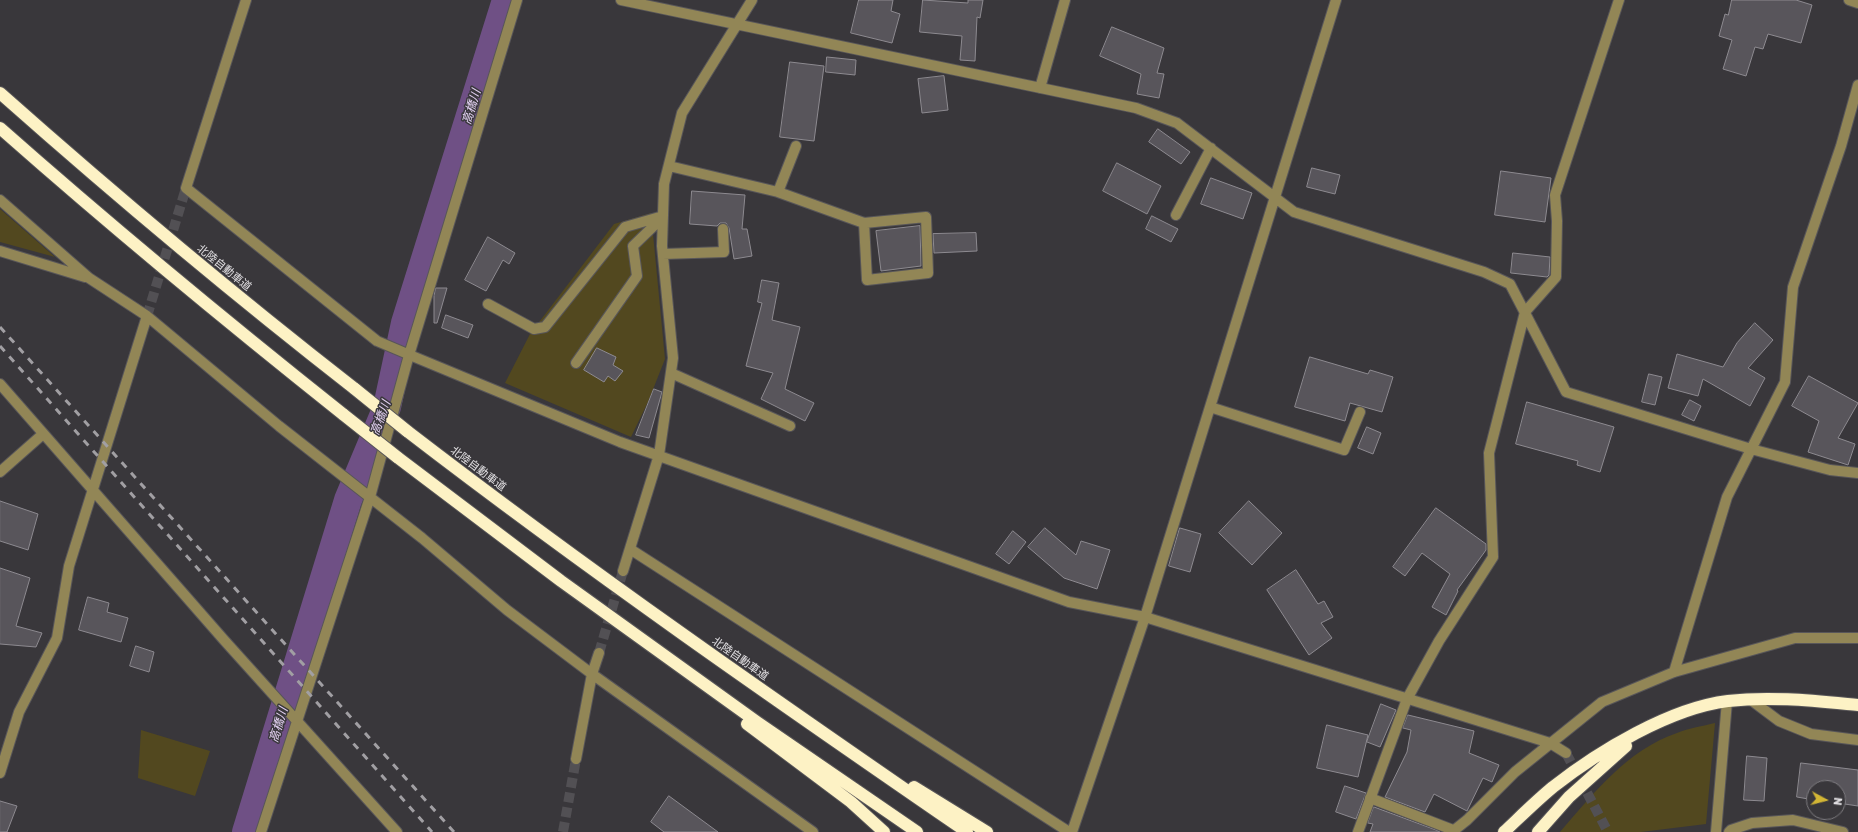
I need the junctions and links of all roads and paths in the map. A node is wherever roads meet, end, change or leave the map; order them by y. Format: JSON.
{"nodes":[{"id":1,"x":246,"y":0,"type":"edge"},
{"id":2,"x":518,"y":0,"type":"edge"},
{"id":3,"x":621,"y":0,"type":"edge"},
{"id":4,"x":752,"y":0,"type":"edge"},
{"id":5,"x":1065,"y":0,"type":"edge"},
{"id":6,"x":1336,"y":0,"type":"edge"},
{"id":7,"x":1619,"y":0,"type":"edge"},
{"id":8,"x":1849,"y":0,"type":"edge"},
{"id":9,"x":1858,"y":3,"type":"edge"},
{"id":10,"x":738,"y":26,"type":"junction"},
{"id":11,"x":1858,"y":85,"type":"edge"},
{"id":12,"x":1040,"y":88,"type":"junction"},
{"id":13,"x":0,"y":93,"type":"edge"},
{"id":14,"x":0,"y":128,"type":"edge"},
{"id":15,"x":796,"y":146,"type":"dead end"},
{"id":16,"x":1211,"y":148,"type":"junction"},
{"id":17,"x":669,"y":166,"type":"junction"},
{"id":18,"x":778,"y":192,"type":"junction"},
{"id":19,"x":1276,"y":198,"type":"junction"},
{"id":20,"x":0,"y":200,"type":"edge"},
{"id":21,"x":1176,"y":214,"type":"dead end"},
{"id":22,"x":663,"y":216,"type":"junction"},
{"id":23,"x":864,"y":223,"type":"junction"},
{"id":24,"x":723,"y":230,"type":"dead end"},
{"id":25,"x":0,"y":251,"type":"edge"},
{"id":26,"x":663,"y":254,"type":"junction"},
{"id":27,"x":89,"y":278,"type":"junction"},
{"id":28,"x":488,"y":304,"type":"dead end"},
{"id":29,"x":1525,"y":312,"type":"junction"},
{"id":30,"x":147,"y":316,"type":"junction"},
{"id":31,"x":408,"y":355,"type":"junction"},
{"id":32,"x":576,"y":363,"type":"dead end"},
{"id":33,"x":671,"y":373,"type":"junction"},
{"id":34,"x":0,"y":384,"type":"edge"},
{"id":35,"x":1210,"y":407,"type":"junction"},
{"id":36,"x":1360,"y":412,"type":"dead end"},
{"id":37,"x":790,"y":426,"type":"dead end"},
{"id":38,"x":43,"y":434,"type":"junction"},
{"id":39,"x":1751,"y":449,"type":"junction"},
{"id":40,"x":659,"y":455,"type":"junction"},
{"id":41,"x":0,"y":472,"type":"edge"},
{"id":42,"x":1858,"y":473,"type":"edge"},
{"id":43,"x":92,"y":491,"type":"junction"},
{"id":44,"x":370,"y":497,"type":"junction"},
{"id":45,"x":630,"y":549,"type":"junction"},
{"id":46,"x":623,"y":571,"type":"tunnel mouth"},
{"id":47,"x":561,"y":581,"type":"junction"},
{"id":48,"x":1145,"y":617,"type":"junction"},
{"id":49,"x":1858,"y":638,"type":"edge"},
{"id":50,"x":599,"y":653,"type":"tunnel mouth"},
{"id":51,"x":1674,"y":672,"type":"junction"},
{"id":52,"x":592,"y":674,"type":"junction"},
{"id":53,"x":771,"y":697,"type":"junction"},
{"id":54,"x":1407,"y":699,"type":"junction"},
{"id":55,"x":1751,"y":700,"type":"junction"},
{"id":56,"x":1727,"y":702,"type":"junction"},
{"id":57,"x":1858,"y":705,"type":"edge"},
{"id":58,"x":296,"y":721,"type":"junction"},
{"id":59,"x":1658,"y":724,"type":"junction"},
{"id":60,"x":1858,"y":740,"type":"edge"},
{"id":61,"x":1550,"y":743,"type":"junction"},
{"id":62,"x":1566,"y":753,"type":"tunnel mouth"},
{"id":63,"x":576,"y":759,"type":"tunnel mouth"},
{"id":64,"x":1,"y":767,"type":"edge"},
{"id":65,"x":1370,"y":798,"type":"junction"},
{"id":66,"x":1453,"y":831,"type":"edge"},
{"id":67,"x":261,"y":832,"type":"edge"},
{"id":68,"x":397,"y":832,"type":"edge"},
{"id":69,"x":813,"y":832,"type":"edge"},
{"id":70,"x":884,"y":832,"type":"edge"},
{"id":71,"x":917,"y":832,"type":"edge"},
{"id":72,"x":967,"y":832,"type":"edge"},
{"id":73,"x":987,"y":832,"type":"edge"},
{"id":74,"x":1071,"y":832,"type":"edge"},
{"id":75,"x":1358,"y":832,"type":"edge"},
{"id":76,"x":1504,"y":832,"type":"edge"},
{"id":77,"x":1538,"y":832,"type":"edge"},
{"id":78,"x":1716,"y":832,"type":"edge"},
{"id":79,"x":1729,"y":832,"type":"edge"},
{"id":80,"x":1843,"y":832,"type":"edge"}],
"edges":[{"from":1,"to":31,"type":"street"},
{"from":2,"to":31,"type":"street"},
{"from":3,"to":10,"type":"street"},
{"from":4,"to":10,"type":"street"},
{"from":5,"to":12,"type":"street"},
{"from":6,"to":19,"type":"street"},
{"from":7,"to":29,"type":"street"},
{"from":8,"to":9,"type":"street"},
{"from":10,"to":12,"type":"street"},
{"from":10,"to":17,"type":"street"},
{"from":11,"to":39,"type":"street"},
{"from":12,"to":16,"type":"street"},
{"from":13,"to":53,"type":"highway","name":"北陸自動車道","bridge":true},
{"from":14,"to":47,"type":"highway","bridge":true},
{"from":15,"to":18,"type":"street"},
{"from":16,"to":19,"type":"street"},
{"from":16,"to":21,"type":"street"},
{"from":17,"to":18,"type":"street"},
{"from":17,"to":22,"type":"street"},
{"from":18,"to":23,"type":"street"},
{"from":19,"to":29,"type":"street"},
{"from":19,"to":35,"type":"street"},
{"from":20,"to":27,"type":"street"},
{"from":22,"to":26,"type":"street"},
{"from":22,"to":28,"type":"street"},
{"from":22,"to":32,"type":"street"},
{"from":23,"to":23,"type":"street"},
{"from":24,"to":26,"type":"street"},
{"from":25,"to":27,"type":"street"},
{"from":26,"to":33,"type":"street"},
{"from":27,"to":30,"type":"street"},
{"from":29,"to":39,"type":"street"},
{"from":29,"to":54,"type":"street"},
{"from":30,"to":43,"type":"street"},
{"from":30,"to":44,"type":"street"},
{"from":31,"to":40,"type":"street"},
{"from":31,"to":44,"type":"street"},
{"from":33,"to":37,"type":"street"},
{"from":33,"to":40,"type":"street"},
{"from":34,"to":38,"type":"street"},
{"from":35,"to":36,"type":"street"},
{"from":35,"to":48,"type":"street"},
{"from":38,"to":41,"type":"street"},
{"from":38,"to":43,"type":"street"},
{"from":39,"to":42,"type":"street"},
{"from":39,"to":51,"type":"street"},
{"from":40,"to":45,"type":"street"},
{"from":40,"to":48,"type":"street"},
{"from":43,"to":58,"type":"street"},
{"from":43,"to":64,"type":"street"},
{"from":44,"to":52,"type":"street"},
{"from":44,"to":58,"type":"street"},
{"from":45,"to":46,"type":"street"},
{"from":45,"to":74,"type":"street"},
{"from":47,"to":70,"type":"highway"},
{"from":47,"to":71,"type":"highway"},
{"from":48,"to":54,"type":"street"},
{"from":48,"to":74,"type":"street"},
{"from":49,"to":51,"type":"street"},
{"from":50,"to":52,"type":"street"},
{"from":51,"to":61,"type":"street"},
{"from":52,"to":63,"type":"street"},
{"from":52,"to":69,"type":"street"},
{"from":53,"to":72,"type":"highway","name":"北陸自動車道"},
{"from":53,"to":73,"type":"highway"},
{"from":54,"to":61,"type":"street"},
{"from":54,"to":65,"type":"street"},
{"from":55,"to":56,"type":"highway"},
{"from":55,"to":57,"type":"highway"},
{"from":55,"to":60,"type":"street"},
{"from":56,"to":59,"type":"highway"},
{"from":56,"to":78,"type":"street"},
{"from":58,"to":67,"type":"street"},
{"from":58,"to":68,"type":"street"},
{"from":59,"to":76,"type":"highway"},
{"from":59,"to":77,"type":"highway"},
{"from":61,"to":62,"type":"street"},
{"from":61,"to":66,"type":"street"},
{"from":65,"to":66,"type":"street"},
{"from":65,"to":75,"type":"street"},
{"from":79,"to":80,"type":"street"}]}
